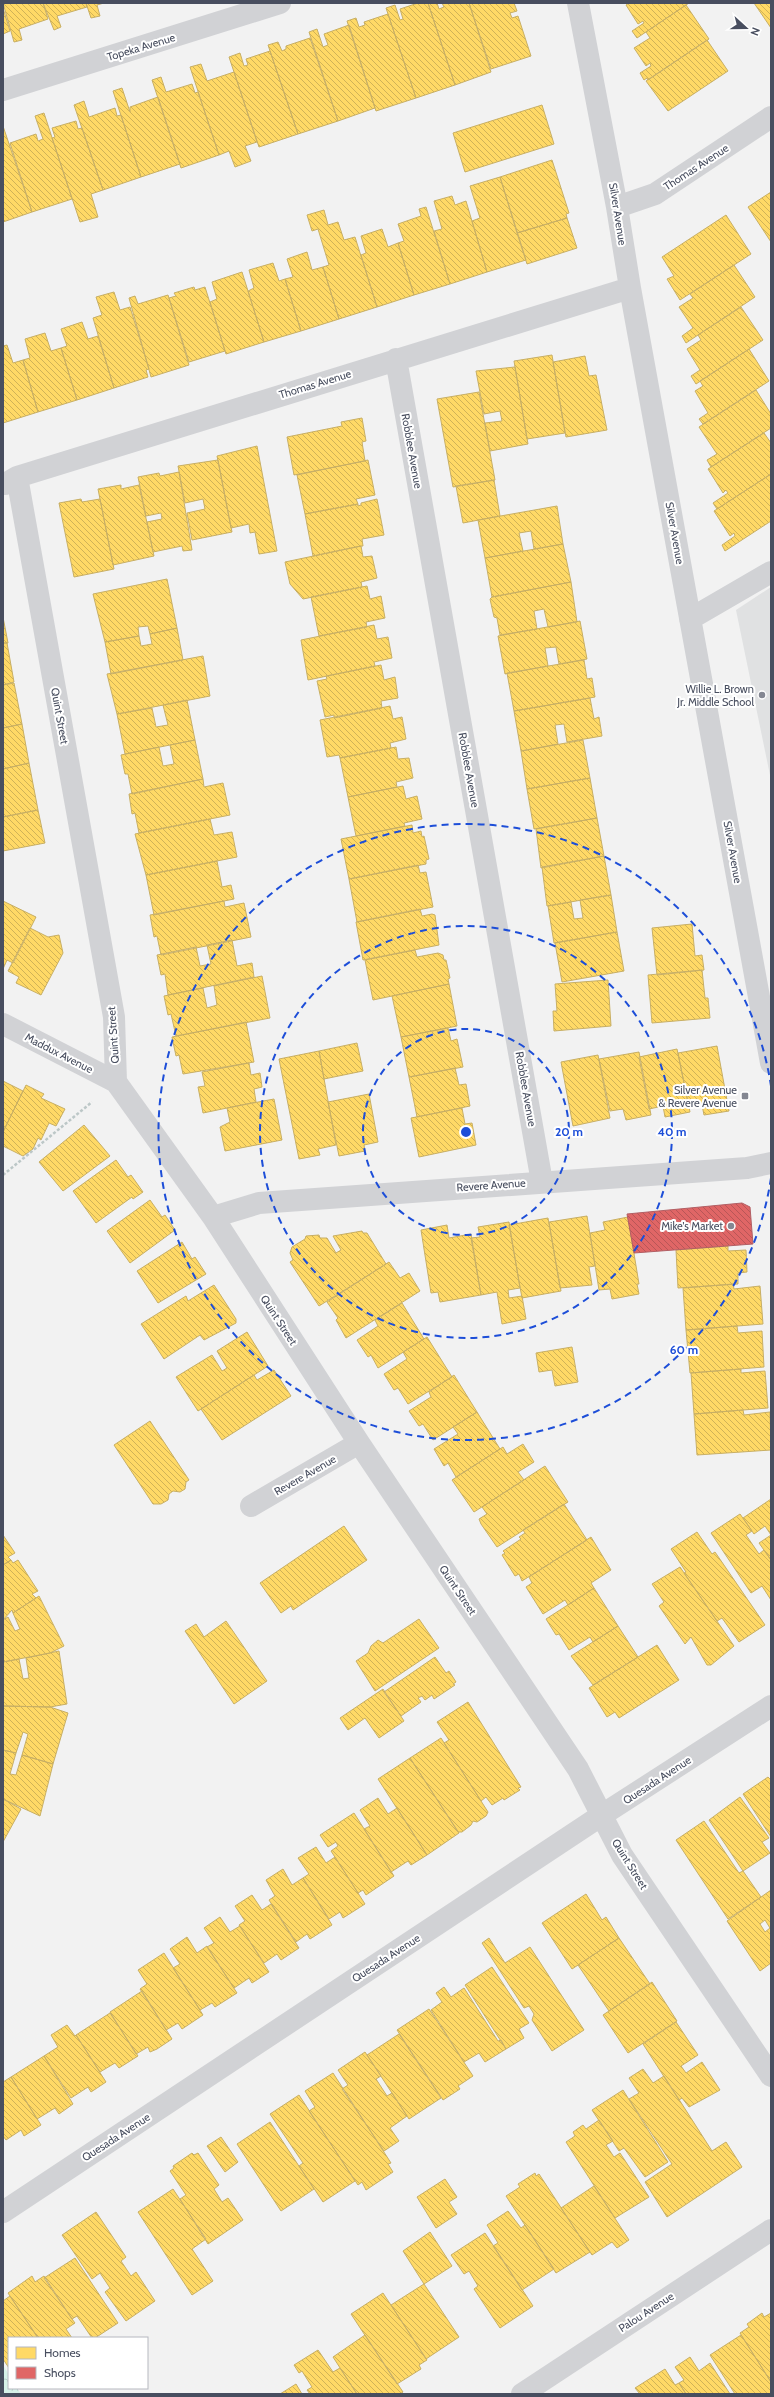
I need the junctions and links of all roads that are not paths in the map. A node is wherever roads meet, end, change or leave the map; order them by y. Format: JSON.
{"nodes":[{"id":1,"x":280,"y":3,"type":"edge"},
{"id":2,"x":578,"y":3,"type":"edge"},
{"id":3,"x":3,"y":90,"type":"edge"},
{"id":4,"x":771,"y":117,"type":"edge"},
{"id":5,"x":617,"y":207,"type":"junction"},
{"id":6,"x":630,"y":288,"type":"junction"},
{"id":7,"x":396,"y":359,"type":"junction"},
{"id":8,"x":10,"y":482,"type":"edge"},
{"id":9,"x":771,"y":572,"type":"edge"},
{"id":10,"x":690,"y":619,"type":"junction"},
{"id":11,"x":3,"y":1024,"type":"edge"},
{"id":12,"x":771,"y":1063,"type":"edge"},
{"id":13,"x":116,"y":1082,"type":"junction"},
{"id":14,"x":771,"y":1163,"type":"edge"},
{"id":15,"x":542,"y":1182,"type":"junction"},
{"id":16,"x":213,"y":1217,"type":"junction"},
{"id":17,"x":359,"y":1443,"type":"junction"},
{"id":18,"x":251,"y":1506,"type":"dead end"},
{"id":19,"x":771,"y":1706,"type":"edge"},
{"id":20,"x":602,"y":1815,"type":"junction"},
{"id":21,"x":771,"y":2076,"type":"edge"},
{"id":22,"x":3,"y":2212,"type":"edge"},
{"id":23,"x":771,"y":2230,"type":"edge"},
{"id":24,"x":522,"y":2394,"type":"edge"}],
"edges":[{"from":1,"to":3,"type":"street","name":"Topeka Avenue"},
{"from":2,"to":5,"type":"street","name":"Silver Avenue"},
{"from":4,"to":5,"type":"street","name":"Thomas Avenue"},
{"from":5,"to":6,"type":"street","name":"Silver Avenue"},
{"from":6,"to":7,"type":"street","name":"Thomas Avenue"},
{"from":6,"to":10,"type":"street","name":"Silver Avenue"},
{"from":7,"to":8,"type":"street","name":"Thomas Avenue"},
{"from":7,"to":15,"type":"street","name":"Robblee Avenue"},
{"from":8,"to":13,"type":"street","name":"Quint Street"},
{"from":9,"to":10,"type":"street"},
{"from":10,"to":12,"type":"street","name":"Silver Avenue"},
{"from":11,"to":13,"type":"street","name":"Maddux Avenue"},
{"from":13,"to":16,"type":"street","name":"Quint Street"},
{"from":14,"to":15,"type":"street","name":"Revere Avenue"},
{"from":15,"to":16,"type":"street","name":"Revere Avenue"},
{"from":16,"to":17,"type":"street","name":"Quint Street"},
{"from":17,"to":18,"type":"street","name":"Revere Avenue"},
{"from":17,"to":20,"type":"street","name":"Quint Street"},
{"from":19,"to":20,"type":"street","name":"Quesada Avenue"},
{"from":20,"to":21,"type":"street","name":"Quint Street"},
{"from":20,"to":22,"type":"street","name":"Quesada Avenue"},
{"from":23,"to":24,"type":"street","name":"Palou Avenue"}]}
